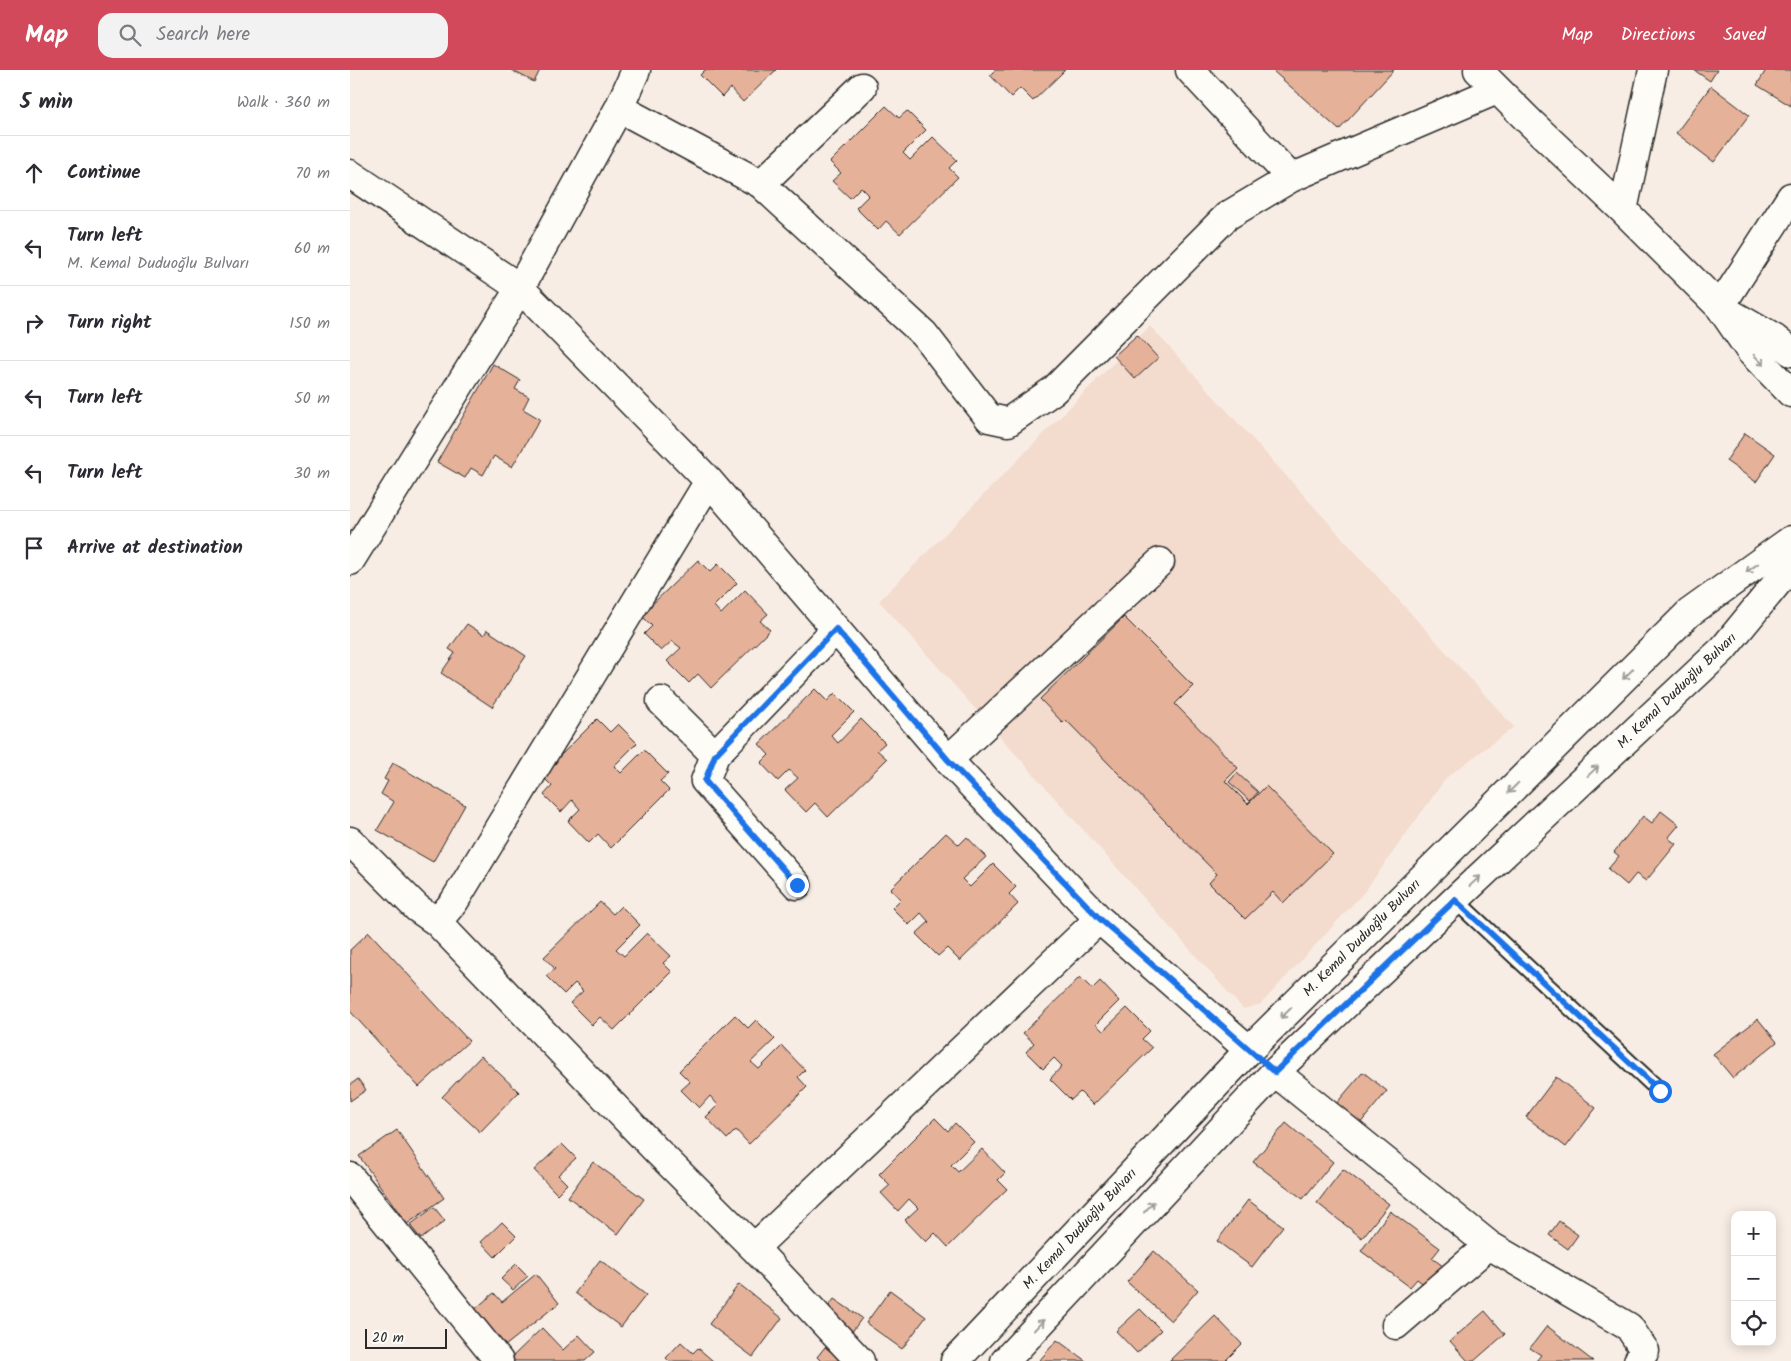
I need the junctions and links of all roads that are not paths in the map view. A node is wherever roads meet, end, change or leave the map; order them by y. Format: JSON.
{"nodes":[{"id":1,"x":636,"y":70,"type":"edge"},
{"id":2,"x":1190,"y":70,"type":"edge"},
{"id":3,"x":1478,"y":70,"type":"edge"},
{"id":4,"x":1653,"y":70,"type":"edge"},
{"id":5,"x":862,"y":87,"type":"dead end"},
{"id":6,"x":1497,"y":90,"type":"junction"},
{"id":7,"x":619,"y":108,"type":"junction"},
{"id":8,"x":350,"y":174,"type":"edge"},
{"id":9,"x":1291,"y":178,"type":"junction"},
{"id":10,"x":761,"y":184,"type":"junction"},
{"id":11,"x":1791,"y":198,"type":"edge"},
{"id":12,"x":1623,"y":210,"type":"junction"},
{"id":13,"x":520,"y":288,"type":"junction"},
{"id":14,"x":1720,"y":307,"type":"junction"},
{"id":15,"x":1791,"y":352,"type":"edge"},
{"id":16,"x":1791,"y":393,"type":"edge"},
{"id":17,"x":709,"y":482,"type":"junction"},
{"id":18,"x":1791,"y":540,"type":"edge"},
{"id":19,"x":350,"y":561,"type":"edge"},
{"id":20,"x":1160,"y":562,"type":"dead end"},
{"id":21,"x":1791,"y":566,"type":"edge"},
{"id":22,"x":836,"y":629,"type":"junction"},
{"id":23,"x":661,"y":701,"type":"dead end"},
{"id":24,"x":715,"y":755,"type":"junction"},
{"id":25,"x":948,"y":760,"type":"junction"},
{"id":26,"x":350,"y":841,"type":"edge"},
{"id":27,"x":797,"y":885,"type":"dead end"},
{"id":28,"x":1455,"y":900,"type":"junction"},
{"id":29,"x":1099,"y":918,"type":"junction"},
{"id":30,"x":437,"y":922,"type":"junction"},
{"id":31,"x":1249,"y":1050,"type":"junction"},
{"id":32,"x":1275,"y":1072,"type":"junction"},
{"id":33,"x":1660,"y":1091,"type":"dead end"},
{"id":34,"x":350,"y":1177,"type":"edge"},
{"id":35,"x":1489,"y":1245,"type":"junction"},
{"id":36,"x":754,"y":1248,"type":"junction"},
{"id":37,"x":1396,"y":1325,"type":"dead end"},
{"id":38,"x":1649,"y":1358,"type":"edge"},
{"id":39,"x":499,"y":1361,"type":"edge"},
{"id":40,"x":860,"y":1361,"type":"edge"},
{"id":41,"x":955,"y":1361,"type":"edge"},
{"id":42,"x":1005,"y":1361,"type":"edge"}],
"edges":[{"from":1,"to":7,"type":"street"},
{"from":2,"to":9,"type":"street"},
{"from":3,"to":6,"type":"street"},
{"from":4,"to":12,"type":"street"},
{"from":5,"to":10,"type":"street"},
{"from":6,"to":9,"type":"street"},
{"from":6,"to":12,"type":"street"},
{"from":7,"to":10,"type":"street"},
{"from":7,"to":13,"type":"street"},
{"from":8,"to":13,"type":"street"},
{"from":9,"to":10,"type":"street"},
{"from":11,"to":14,"type":"street"},
{"from":12,"to":14,"type":"street"},
{"from":13,"to":17,"type":"street"},
{"from":13,"to":19,"type":"street"},
{"from":14,"to":15,"type":"street"},
{"from":14,"to":16,"type":"street","one_way":true},
{"from":17,"to":22,"type":"street"},
{"from":17,"to":30,"type":"street"},
{"from":18,"to":31,"type":"street","name":"M. Kemal Duduoğlu Bulvarı","one_way":true},
{"from":20,"to":25,"type":"street"},
{"from":28,"to":21,"type":"street","name":"M. Kemal Duduoğlu Bulvarı","one_way":true},
{"from":22,"to":24,"type":"street"},
{"from":22,"to":25,"type":"street"},
{"from":23,"to":24,"type":"street"},
{"from":24,"to":27,"type":"street"},
{"from":25,"to":29,"type":"street"},
{"from":26,"to":30,"type":"street"},
{"from":28,"to":32,"type":"street","name":"M. Kemal Duduoğlu Bulvarı"},
{"from":28,"to":33,"type":"lane"},
{"from":29,"to":31,"type":"street"},
{"from":29,"to":36,"type":"street"},
{"from":30,"to":36,"type":"street"},
{"from":31,"to":32,"type":"street"},
{"from":31,"to":41,"type":"street","name":"M. Kemal Duduoğlu Bulvarı"},
{"from":32,"to":35,"type":"street"},
{"from":42,"to":32,"type":"street","name":"M. Kemal Duduoğlu Bulvarı","one_way":true},
{"from":34,"to":39,"type":"street"},
{"from":35,"to":37,"type":"street"},
{"from":35,"to":38,"type":"street"},
{"from":36,"to":40,"type":"street"}]}
